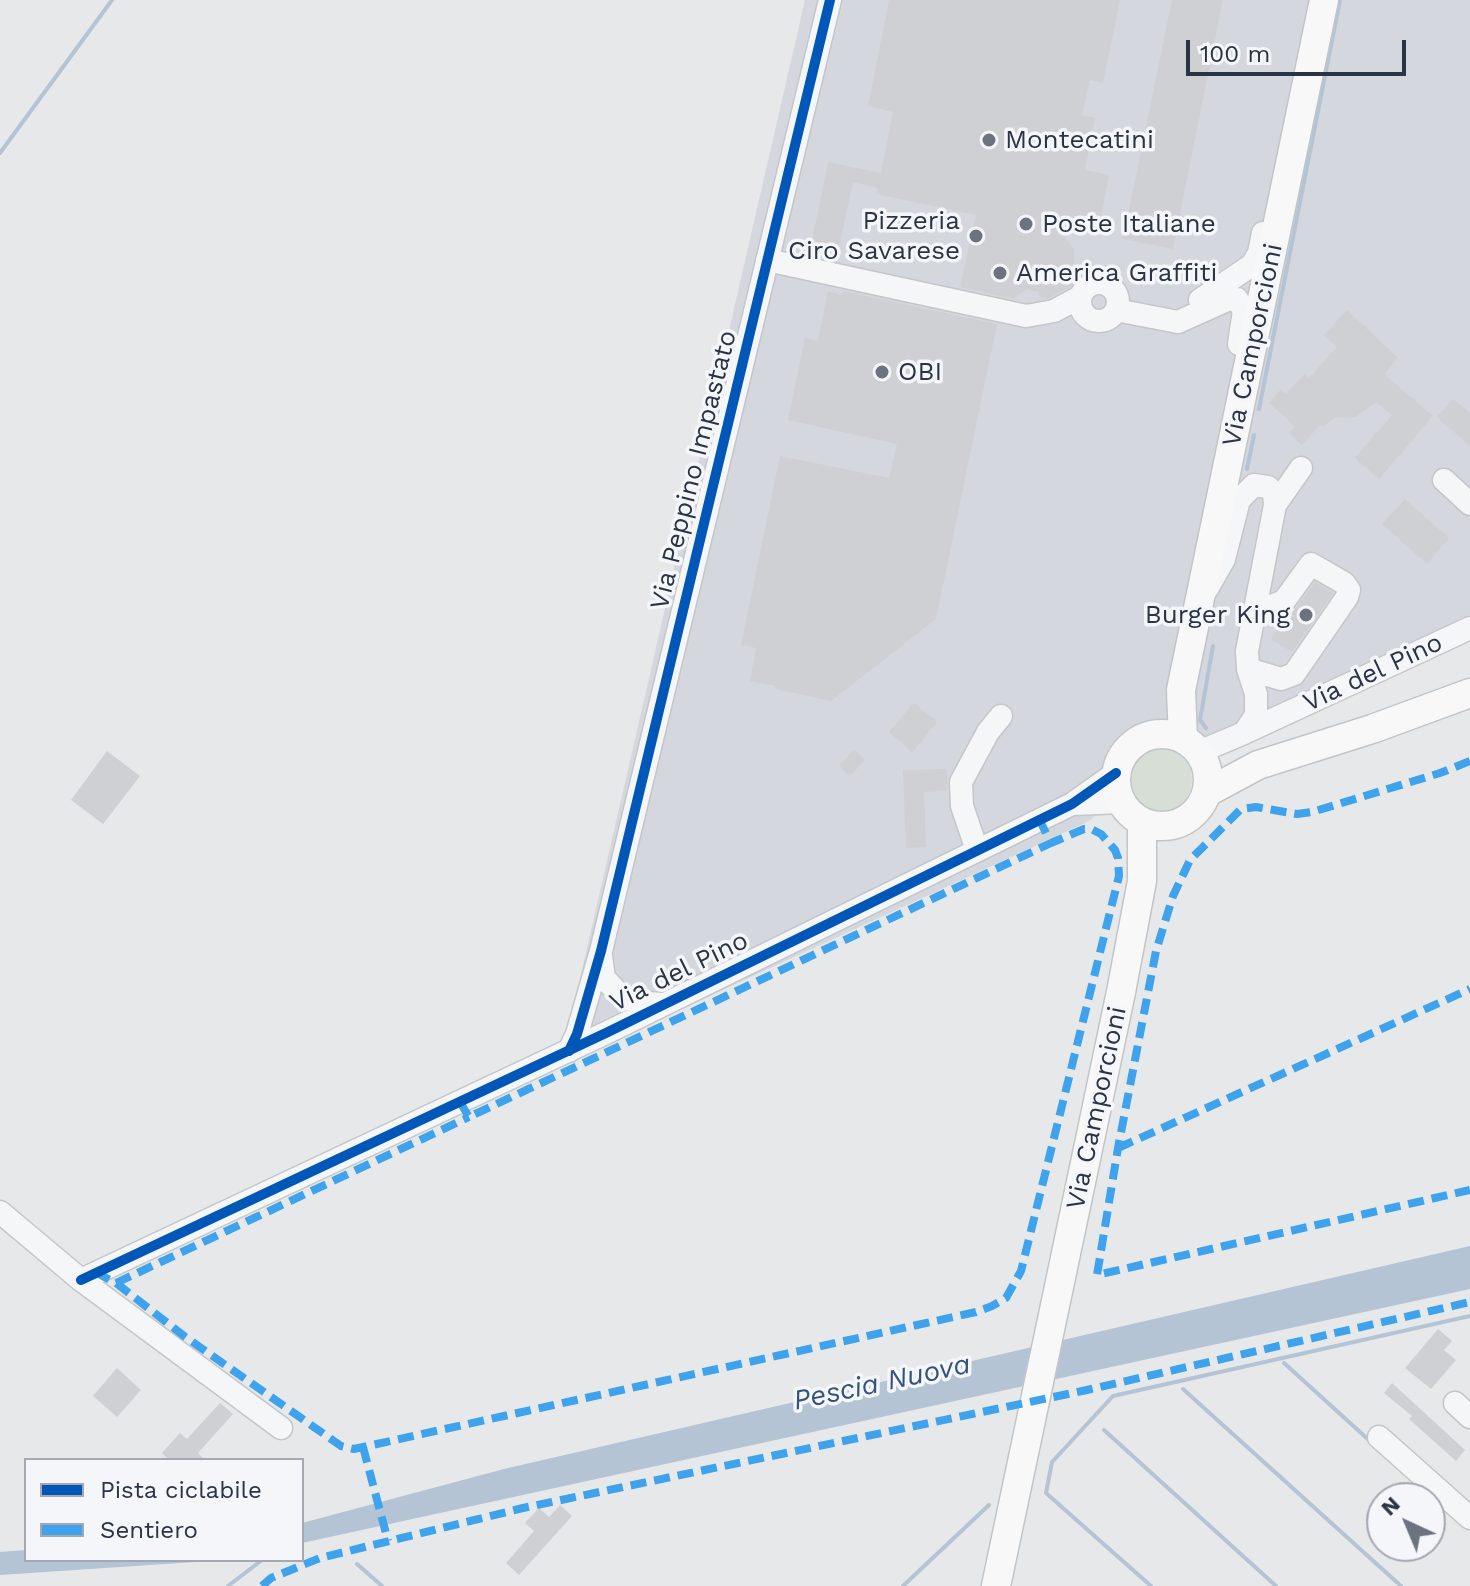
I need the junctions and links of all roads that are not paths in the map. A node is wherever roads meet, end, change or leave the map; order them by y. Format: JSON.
{"nodes":[{"id":1,"x":830,"y":0,"type":"edge"},
{"id":2,"x":1324,"y":0,"type":"edge"},
{"id":3,"x":1300,"y":114,"type":"junction"},
{"id":4,"x":767,"y":260,"type":"junction"},
{"id":5,"x":1117,"y":306,"type":"junction"},
{"id":6,"x":1301,"y":468,"type":"dead end"},
{"id":7,"x":1444,"y":480,"type":"dead end"},
{"id":8,"x":1224,"y":489,"type":"junction"},
{"id":9,"x":1470,"y":504,"type":"edge"},
{"id":10,"x":1275,"y":505,"type":"junction"},
{"id":11,"x":1200,"y":600,"type":"junction"},
{"id":12,"x":1255,"y":613,"type":"junction"},
{"id":13,"x":1470,"y":628,"type":"edge"},
{"id":14,"x":1248,"y":669,"type":"junction"},
{"id":15,"x":1181,"y":690,"type":"junction"},
{"id":16,"x":1470,"y":693,"type":"edge"},
{"id":17,"x":1256,"y":694,"type":"junction"},
{"id":18,"x":1277,"y":718,"type":"junction"},
{"id":19,"x":994,"y":720,"type":"dead end"},
{"id":20,"x":1244,"y":733,"type":"junction"},
{"id":21,"x":1153,"y":735,"type":"junction"},
{"id":22,"x":1196,"y":751,"type":"junction"},
{"id":23,"x":1258,"y":765,"type":"junction"},
{"id":24,"x":1116,"y":773,"type":"junction"},
{"id":25,"x":1206,"y":793,"type":"junction"},
{"id":26,"x":1121,"y":802,"type":"junction"},
{"id":27,"x":1072,"y":804,"type":"junction"},
{"id":28,"x":1154,"y":824,"type":"junction"},
{"id":29,"x":977,"y":850,"type":"junction"},
{"id":30,"x":601,"y":951,"type":"junction"},
{"id":31,"x":604,"y":978,"type":"junction"},
{"id":32,"x":663,"y":1004,"type":"junction"},
{"id":33,"x":584,"y":1010,"type":"junction"},
{"id":34,"x":609,"y":1031,"type":"junction"},
{"id":35,"x":569,"y":1051,"type":"junction"},
{"id":36,"x":0,"y":1212,"type":"edge"},
{"id":37,"x":81,"y":1280,"type":"junction"},
{"id":38,"x":281,"y":1428,"type":"dead end"},
{"id":39,"x":1379,"y":1437,"type":"dead end"},
{"id":40,"x":1470,"y":1518,"type":"edge"},
{"id":41,"x":996,"y":1586,"type":"edge"}],
"edges":[{"from":1,"to":4,"type":"street","name":"Via Peppino Impastato"},
{"from":2,"to":3,"type":"main road","name":"Via Camporcioni"},
{"from":3,"to":5,"type":"street"},
{"from":3,"to":8,"type":"main road","name":"Via Camporcioni"},
{"from":4,"to":5,"type":"street"},
{"from":4,"to":30,"type":"street","name":"Via Peppino Impastato"},
{"from":5,"to":8,"type":"street"},
{"from":6,"to":10,"type":"street"},
{"from":7,"to":9,"type":"street"},
{"from":8,"to":11,"type":"main road","name":"Via Camporcioni"},
{"from":10,"to":11,"type":"street"},
{"from":10,"to":12,"type":"street"},
{"from":11,"to":15,"type":"main road","name":"Via Camporcioni"},
{"from":12,"to":14,"type":"street"},
{"from":12,"to":14,"type":"street"},
{"from":13,"to":18,"type":"street","name":"Via del Pino"},
{"from":14,"to":17,"type":"street"},
{"from":15,"to":21,"type":"main road"},
{"from":15,"to":22,"type":"main road"},
{"from":16,"to":23,"type":"main road"},
{"from":17,"to":18,"type":"street"},
{"from":17,"to":20,"type":"street"},
{"from":18,"to":20,"type":"street","name":"Via del Pino"},
{"from":19,"to":29,"type":"street"},
{"from":20,"to":22,"type":"street","name":"Via del Pino"},
{"from":21,"to":22,"type":"main road"},
{"from":21,"to":24,"type":"main road"},
{"from":22,"to":23,"type":"main road"},
{"from":22,"to":25,"type":"main road"},
{"from":23,"to":25,"type":"main road"},
{"from":24,"to":26,"type":"main road"},
{"from":24,"to":27,"type":"street","name":"Via del Pino"},
{"from":25,"to":28,"type":"main road"},
{"from":26,"to":27,"type":"street","name":"Via del Pino"},
{"from":26,"to":28,"type":"main road"},
{"from":27,"to":29,"type":"street","name":"Via del Pino"},
{"from":28,"to":41,"type":"main road","name":"Via Camporcioni"},
{"from":29,"to":32,"type":"street","name":"Via del Pino"},
{"from":30,"to":31,"type":"street"},
{"from":30,"to":33,"type":"street","name":"Via Peppino Impastato"},
{"from":31,"to":32,"type":"street"},
{"from":31,"to":34,"type":"street"},
{"from":32,"to":34,"type":"street","name":"Via del Pino"},
{"from":33,"to":34,"type":"street"},
{"from":33,"to":35,"type":"street","name":"Via Peppino Impastato"},
{"from":34,"to":35,"type":"street","name":"Via del Pino"},
{"from":35,"to":37,"type":"street","name":"Via del Pino"},
{"from":36,"to":37,"type":"street"},
{"from":37,"to":38,"type":"street"},
{"from":39,"to":40,"type":"street"}]}
